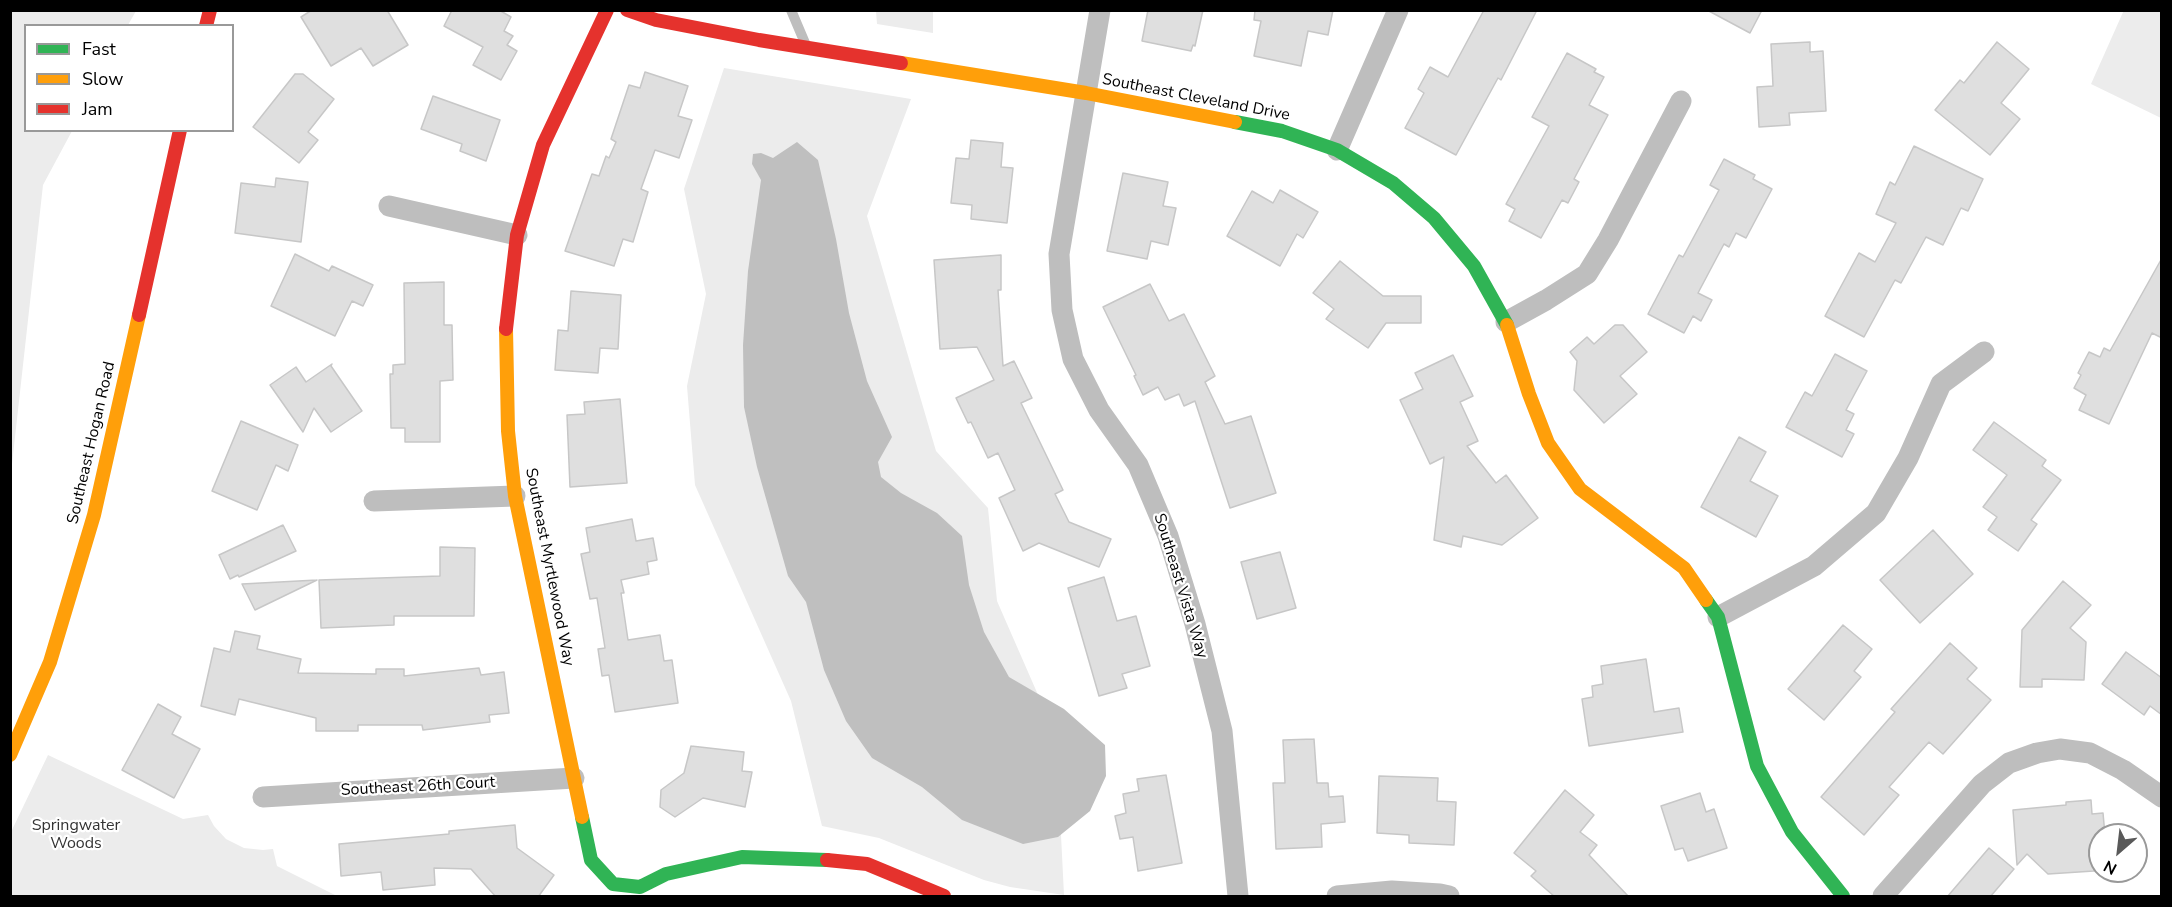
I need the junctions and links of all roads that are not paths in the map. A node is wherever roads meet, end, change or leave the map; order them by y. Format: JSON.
{"nodes":[{"id":1,"x":607,"y":10,"type":"edge"},
{"id":2,"x":627,"y":10,"type":"edge"},
{"id":3,"x":791,"y":10,"type":"edge"},
{"id":4,"x":1100,"y":10,"type":"edge"},
{"id":5,"x":1398,"y":10,"type":"edge"},
{"id":6,"x":807,"y":47,"type":"junction"},
{"id":7,"x":1086,"y":93,"type":"junction"},
{"id":8,"x":1681,"y":101,"type":"dead end"},
{"id":9,"x":180,"y":132,"type":"edge"},
{"id":10,"x":1336,"y":150,"type":"junction"},
{"id":11,"x":388,"y":206,"type":"dead end"},
{"id":12,"x":517,"y":235,"type":"junction"},
{"id":13,"x":1506,"y":322,"type":"junction"},
{"id":14,"x":1984,"y":352,"type":"dead end"},
{"id":15,"x":515,"y":496,"type":"junction"},
{"id":16,"x":374,"y":501,"type":"dead end"},
{"id":17,"x":1718,"y":617,"type":"junction"},
{"id":18,"x":10,"y":755,"type":"edge"},
{"id":19,"x":574,"y":778,"type":"junction"},
{"id":20,"x":263,"y":797,"type":"dead end"},
{"id":21,"x":2162,"y":797,"type":"edge"},
{"id":22,"x":944,"y":897,"type":"edge"},
{"id":23,"x":1238,"y":897,"type":"edge"},
{"id":24,"x":1337,"y":897,"type":"edge"},
{"id":25,"x":1449,"y":897,"type":"edge"},
{"id":26,"x":1843,"y":897,"type":"edge"},
{"id":27,"x":1883,"y":897,"type":"edge"}],
"edges":[{"from":1,"to":12,"type":"street","name":"Southeast Myrtlewood Way"},
{"from":2,"to":6,"type":"street","name":"Southeast Cleveland Drive"},
{"from":3,"to":6,"type":"lane"},
{"from":4,"to":7,"type":"street","name":"Southeast Vista Way"},
{"from":5,"to":10,"type":"street"},
{"from":6,"to":7,"type":"street","name":"Southeast Cleveland Drive"},
{"from":7,"to":10,"type":"street","name":"Southeast Cleveland Drive"},
{"from":7,"to":23,"type":"street","name":"Southeast Vista Way"},
{"from":8,"to":13,"type":"street"},
{"from":9,"to":18,"type":"street","name":"Southeast Hogan Road"},
{"from":10,"to":13,"type":"street","name":"Southeast Cleveland Drive"},
{"from":11,"to":12,"type":"street"},
{"from":12,"to":15,"type":"street","name":"Southeast Myrtlewood Way"},
{"from":13,"to":17,"type":"street","name":"Southeast Cleveland Drive"},
{"from":14,"to":17,"type":"street"},
{"from":15,"to":16,"type":"street"},
{"from":15,"to":19,"type":"street","name":"Southeast Myrtlewood Way"},
{"from":17,"to":26,"type":"street","name":"Southeast Cleveland Drive"},
{"from":19,"to":20,"type":"street","name":"Southeast 26th Court"},
{"from":19,"to":22,"type":"street","name":"Southeast Myrtlewood Way"},
{"from":21,"to":27,"type":"street"},
{"from":24,"to":25,"type":"street"}]}
